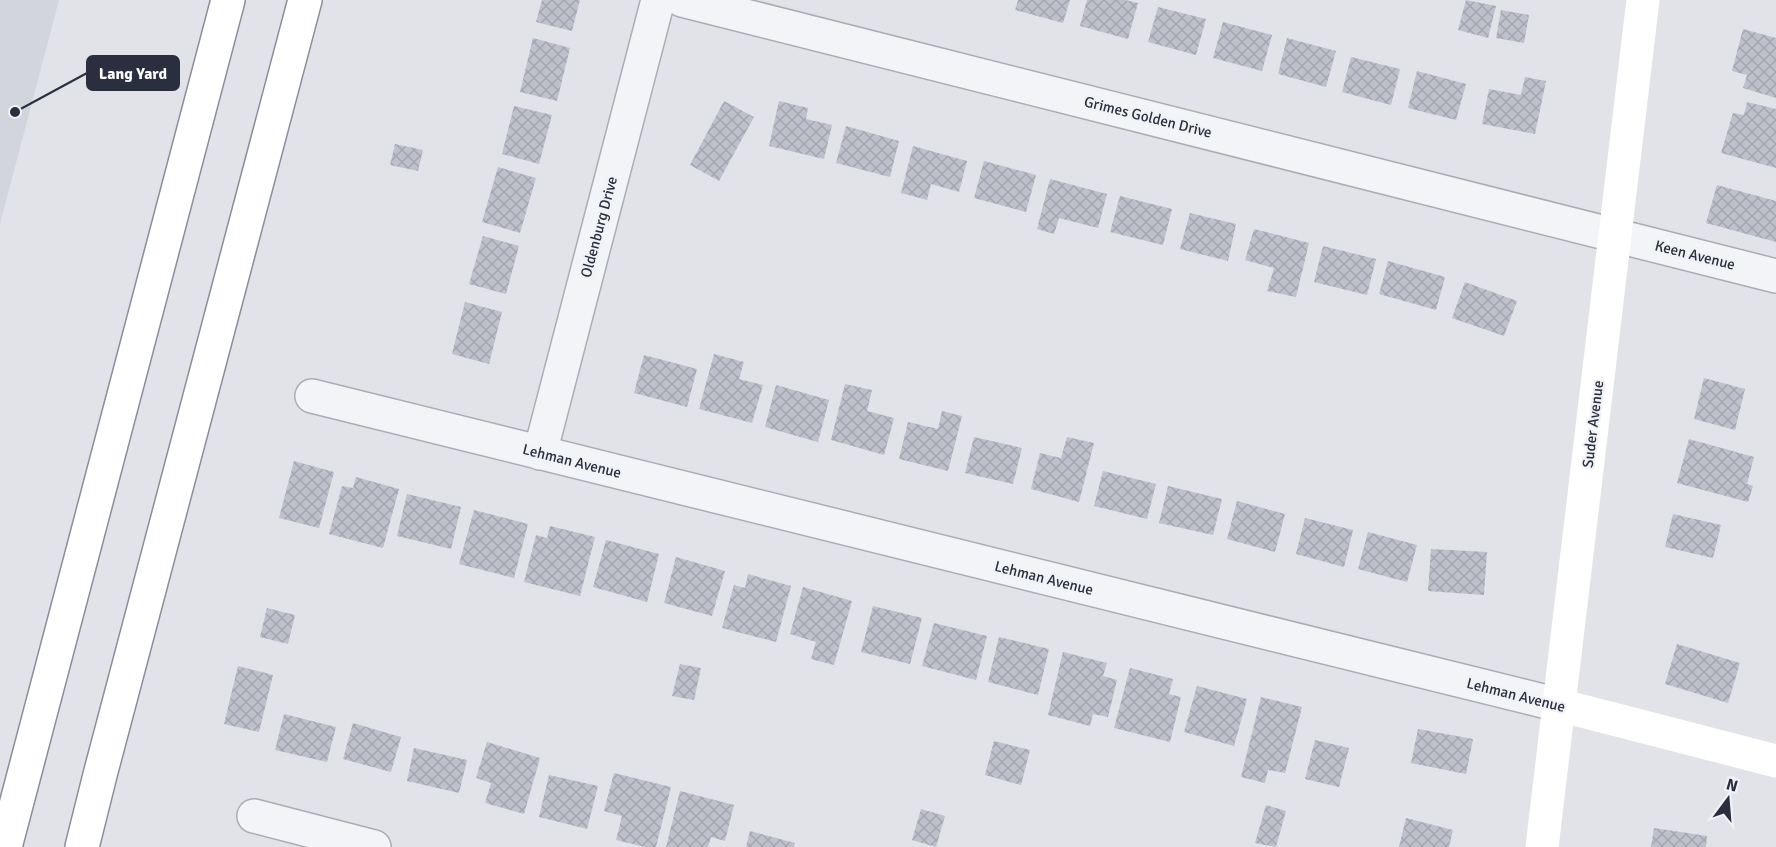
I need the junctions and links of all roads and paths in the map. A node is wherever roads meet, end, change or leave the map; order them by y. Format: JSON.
{"nodes":[{"id":1,"x":228,"y":0,"type":"edge"},
{"id":2,"x":305,"y":0,"type":"edge"},
{"id":3,"x":658,"y":0,"type":"edge"},
{"id":4,"x":682,"y":0,"type":"edge"},
{"id":5,"x":1643,"y":0,"type":"edge"},
{"id":6,"x":1615,"y":235,"type":"junction"},
{"id":7,"x":1776,"y":276,"type":"edge"},
{"id":8,"x":312,"y":396,"type":"dead end"},
{"id":9,"x":540,"y":453,"type":"junction"},
{"id":10,"x":1559,"y":705,"type":"junction"},
{"id":11,"x":1776,"y":761,"type":"edge"},
{"id":12,"x":254,"y":816,"type":"dead end"},
{"id":13,"x":5,"y":847,"type":"edge"},
{"id":14,"x":82,"y":847,"type":"edge"},
{"id":15,"x":374,"y":847,"type":"edge"},
{"id":16,"x":1542,"y":847,"type":"edge"}],
"edges":[{"from":1,"to":13,"type":"main road"},
{"from":2,"to":14,"type":"main road"},
{"from":3,"to":9,"type":"street","name":"Oldenburg Drive"},
{"from":4,"to":6,"type":"street","name":"Grimes Golden Drive"},
{"from":5,"to":6,"type":"main road","name":"Suder Avenue"},
{"from":6,"to":7,"type":"street","name":"Keen Avenue"},
{"from":6,"to":10,"type":"main road","name":"Suder Avenue"},
{"from":8,"to":9,"type":"street","name":"Lehman Avenue"},
{"from":9,"to":10,"type":"street","name":"Lehman Avenue"},
{"from":10,"to":11,"type":"main road","name":"Lehman Avenue"},
{"from":10,"to":16,"type":"main road","name":"Suder Avenue"},
{"from":12,"to":15,"type":"street"}]}
